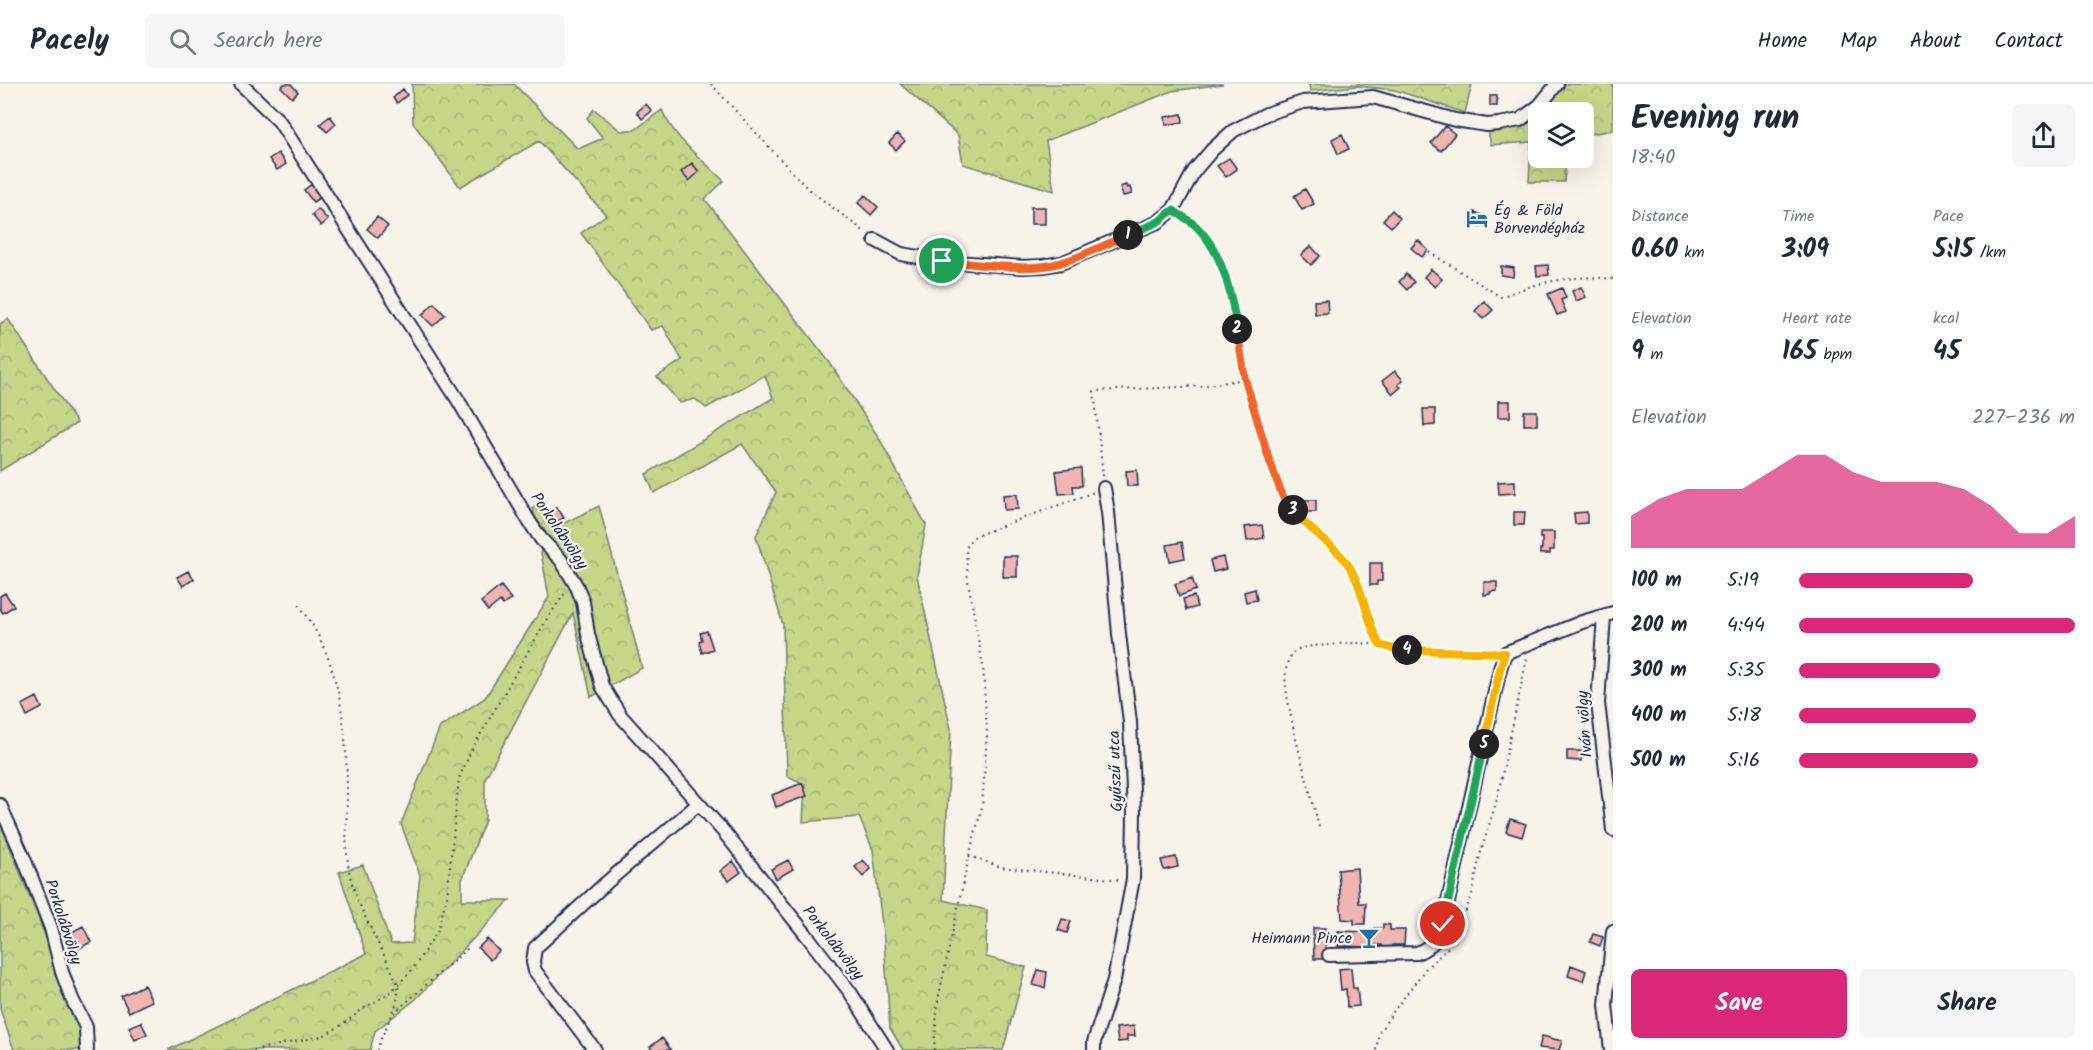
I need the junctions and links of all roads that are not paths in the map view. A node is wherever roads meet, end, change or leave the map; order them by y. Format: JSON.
{"nodes":[{"id":1,"x":241,"y":84,"type":"edge"},
{"id":2,"x":1557,"y":84,"type":"edge"},
{"id":3,"x":875,"y":240,"type":"road end"},
{"id":4,"x":1104,"y":488,"type":"road end"},
{"id":5,"x":1608,"y":615,"type":"edge"},
{"id":6,"x":0,"y":805,"type":"edge"},
{"id":7,"x":697,"y":805,"type":"junction"},
{"id":8,"x":1613,"y":830,"type":"edge"},
{"id":9,"x":1613,"y":931,"type":"edge"},
{"id":10,"x":1329,"y":955,"type":"dead end"},
{"id":11,"x":87,"y":1050,"type":"edge"},
{"id":12,"x":595,"y":1050,"type":"edge"},
{"id":13,"x":887,"y":1050,"type":"edge"},
{"id":14,"x":1094,"y":1050,"type":"edge"},
{"id":15,"x":1611,"y":1050,"type":"edge"}],
"edges":[{"from":1,"to":7,"type":"street","name":"Porkolábvölgy"},
{"from":2,"to":3,"type":"street"},
{"from":4,"to":14,"type":"street","name":"Gyűszű utca"},
{"from":5,"to":8,"type":"street","name":"Iván völgy"},
{"from":5,"to":10,"type":"street"},
{"from":6,"to":11,"type":"street","name":"Porkolábvölgy"},
{"from":7,"to":12,"type":"street"},
{"from":7,"to":13,"type":"street","name":"Porkolábvölgy"},
{"from":9,"to":15,"type":"street"}]}
